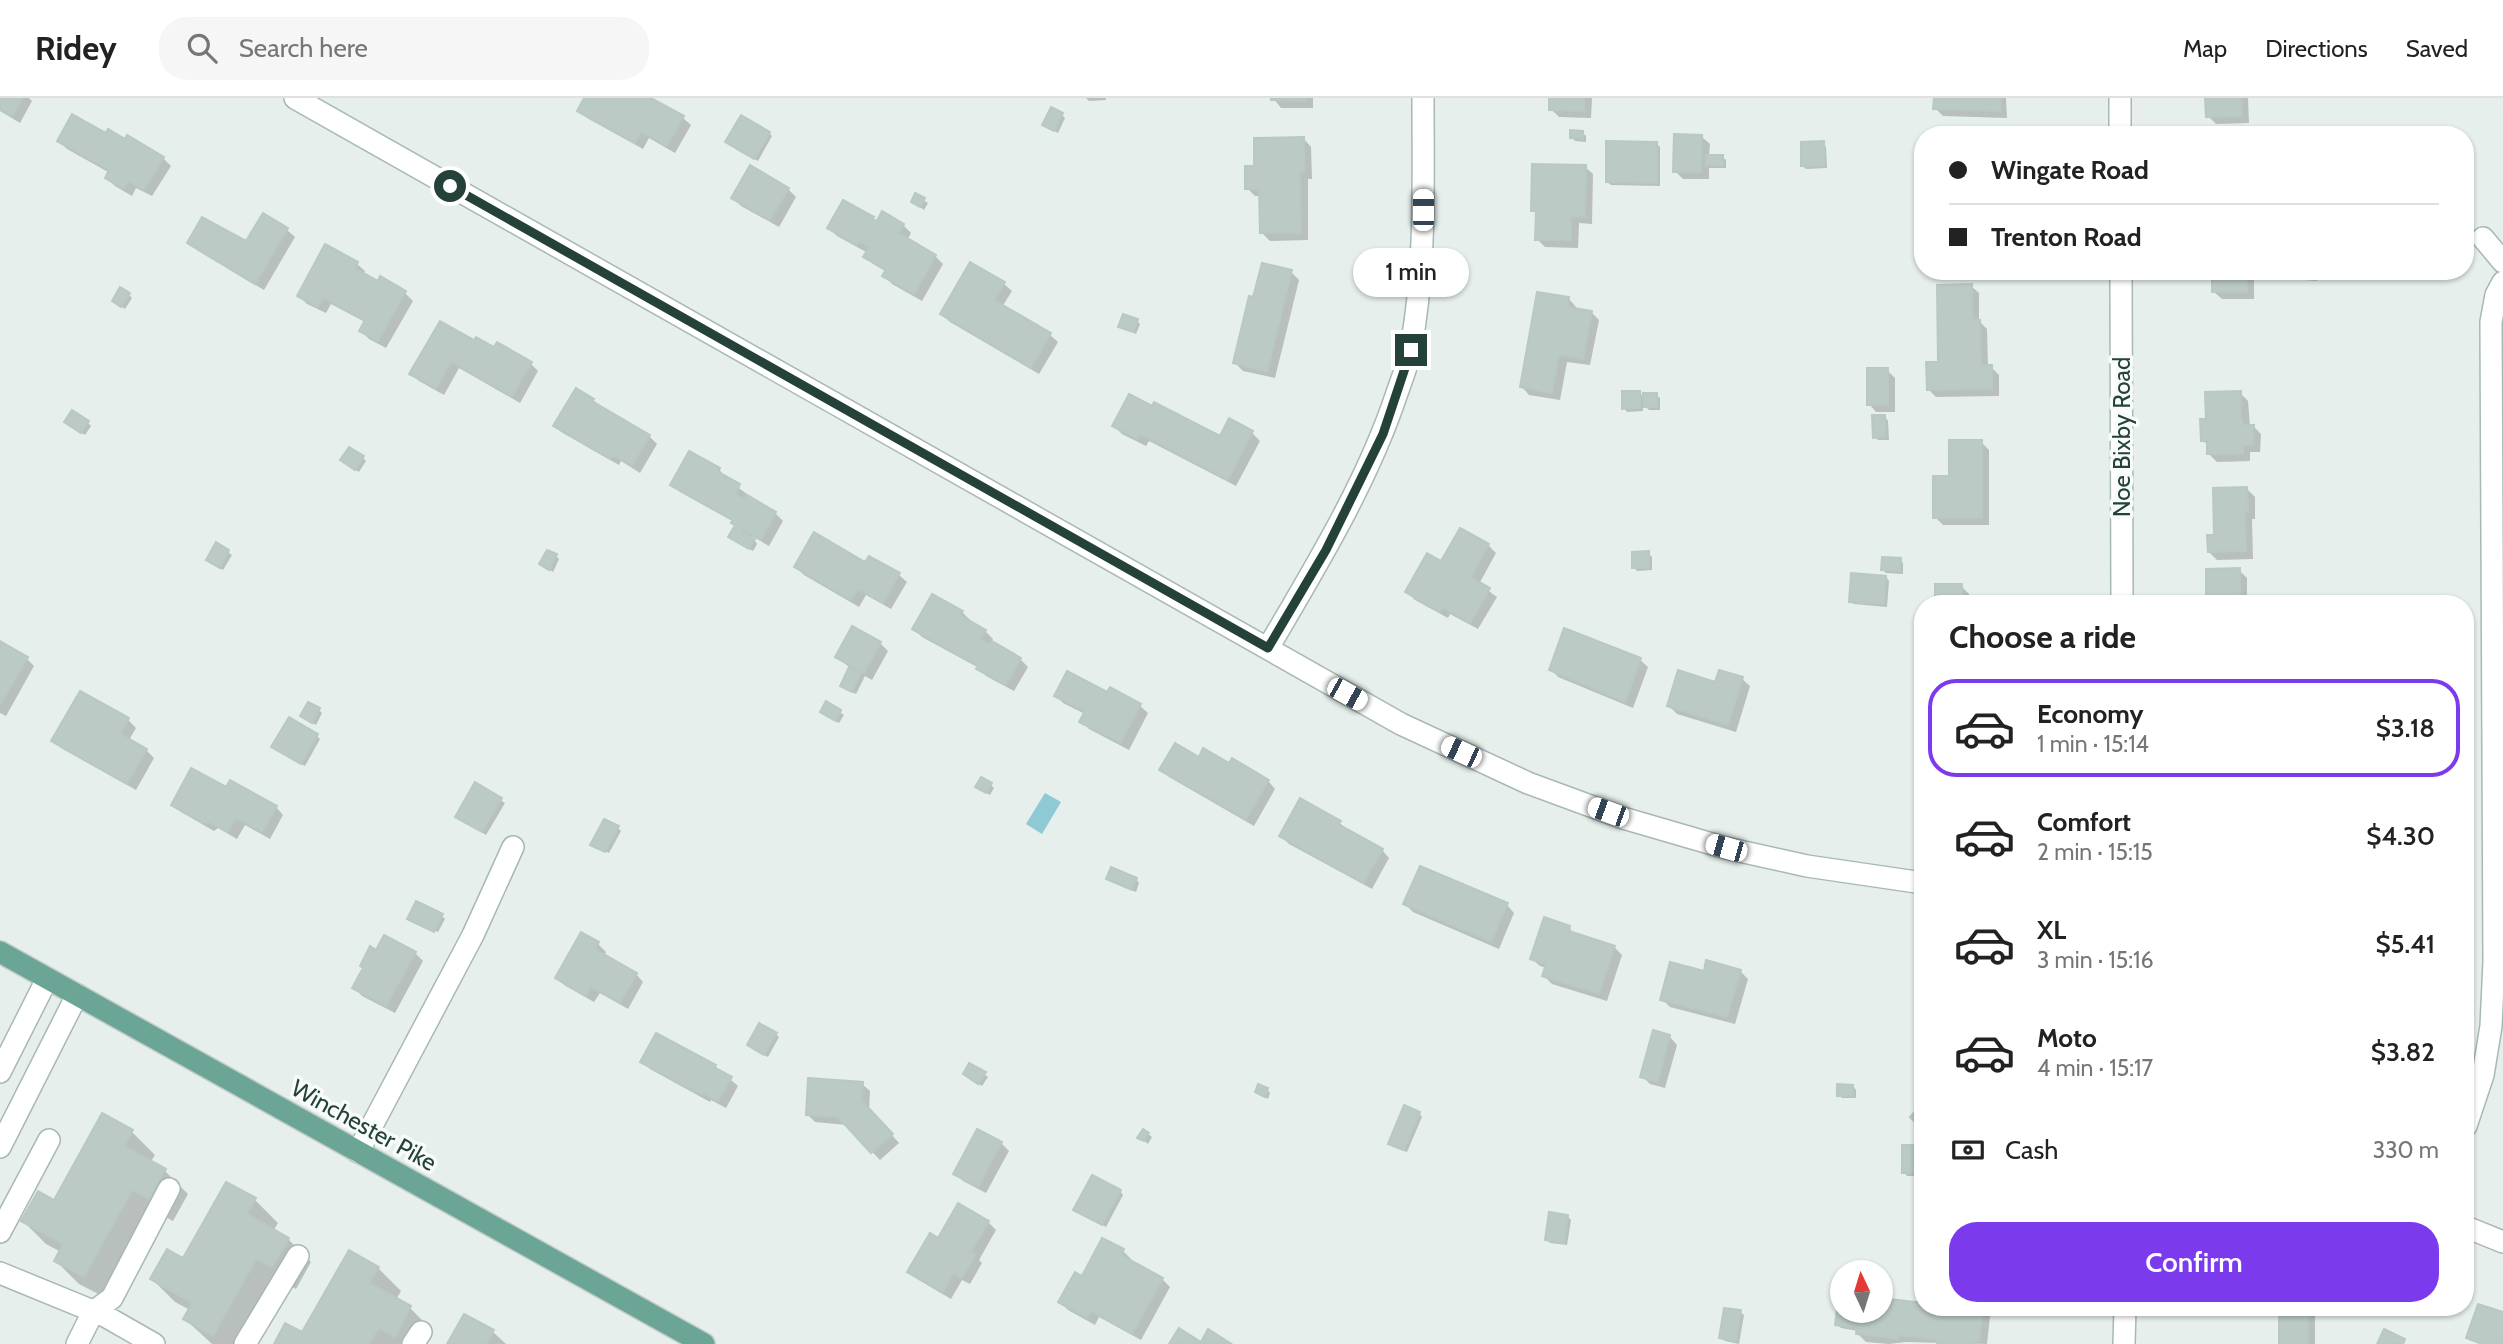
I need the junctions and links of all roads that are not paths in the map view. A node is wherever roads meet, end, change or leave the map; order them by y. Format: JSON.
{"nodes":[{"id":1,"x":295,"y":98,"type":"edge"},
{"id":2,"x":1423,"y":98,"type":"edge"},
{"id":3,"x":2120,"y":98,"type":"edge"},
{"id":4,"x":2120,"y":126,"type":"edge"},
{"id":5,"x":2483,"y":238,"type":"dead end"},
{"id":6,"x":2503,"y":262,"type":"edge"},
{"id":7,"x":2121,"y":280,"type":"edge"},
{"id":8,"x":2503,"y":282,"type":"edge"},
{"id":9,"x":2498,"y":589,"type":"edge"},
{"id":10,"x":2122,"y":595,"type":"edge"},
{"id":11,"x":1268,"y":648,"type":"junction"},
{"id":12,"x":513,"y":847,"type":"dead end"},
{"id":13,"x":1914,"y":882,"type":"edge"},
{"id":14,"x":2499,"y":928,"type":"edge"},
{"id":15,"x":0,"y":953,"type":"edge"},
{"id":16,"x":47,"y":979,"type":"junction"},
{"id":17,"x":77,"y":995,"type":"junction"},
{"id":18,"x":0,"y":1072,"type":"edge"},
{"id":19,"x":2474,"y":1102,"type":"edge"},
{"id":20,"x":49,"y":1140,"type":"dead end"},
{"id":21,"x":0,"y":1147,"type":"edge"},
{"id":22,"x":358,"y":1152,"type":"junction"},
{"id":23,"x":169,"y":1189,"type":"dead end"},
{"id":24,"x":2474,"y":1230,"type":"edge"},
{"id":25,"x":0,"y":1232,"type":"edge"},
{"id":26,"x":2503,"y":1241,"type":"edge"},
{"id":27,"x":298,"y":1256,"type":"dead end"},
{"id":28,"x":0,"y":1273,"type":"edge"},
{"id":29,"x":93,"y":1312,"type":"junction"},
{"id":30,"x":2125,"y":1316,"type":"edge"},
{"id":31,"x":77,"y":1344,"type":"edge"},
{"id":32,"x":154,"y":1344,"type":"edge"},
{"id":33,"x":245,"y":1344,"type":"edge"},
{"id":34,"x":704,"y":1344,"type":"edge"},
{"id":35,"x":2124,"y":1344,"type":"edge"}],
"edges":[{"from":1,"to":11,"type":"street"},
{"from":2,"to":11,"type":"street"},
{"from":3,"to":4,"type":"street"},
{"from":5,"to":6,"type":"street"},
{"from":7,"to":10,"type":"street","name":"Noe Bixby Road"},
{"from":8,"to":9,"type":"street"},
{"from":9,"to":14,"type":"street"},
{"from":11,"to":13,"type":"street"},
{"from":12,"to":22,"type":"street"},
{"from":14,"to":19,"type":"street"},
{"from":15,"to":16,"type":"main road","name":"Winchester Pike"},
{"from":16,"to":17,"type":"main road","name":"Winchester Pike"},
{"from":16,"to":18,"type":"street"},
{"from":17,"to":21,"type":"street"},
{"from":17,"to":22,"type":"main road","name":"Winchester Pike"},
{"from":20,"to":25,"type":"street"},
{"from":22,"to":34,"type":"main road","name":"Winchester Pike"},
{"from":23,"to":29,"type":"street"},
{"from":24,"to":26,"type":"street"},
{"from":27,"to":33,"type":"street"},
{"from":28,"to":29,"type":"street"},
{"from":29,"to":31,"type":"street"},
{"from":29,"to":32,"type":"street"},
{"from":30,"to":35,"type":"street"}]}
